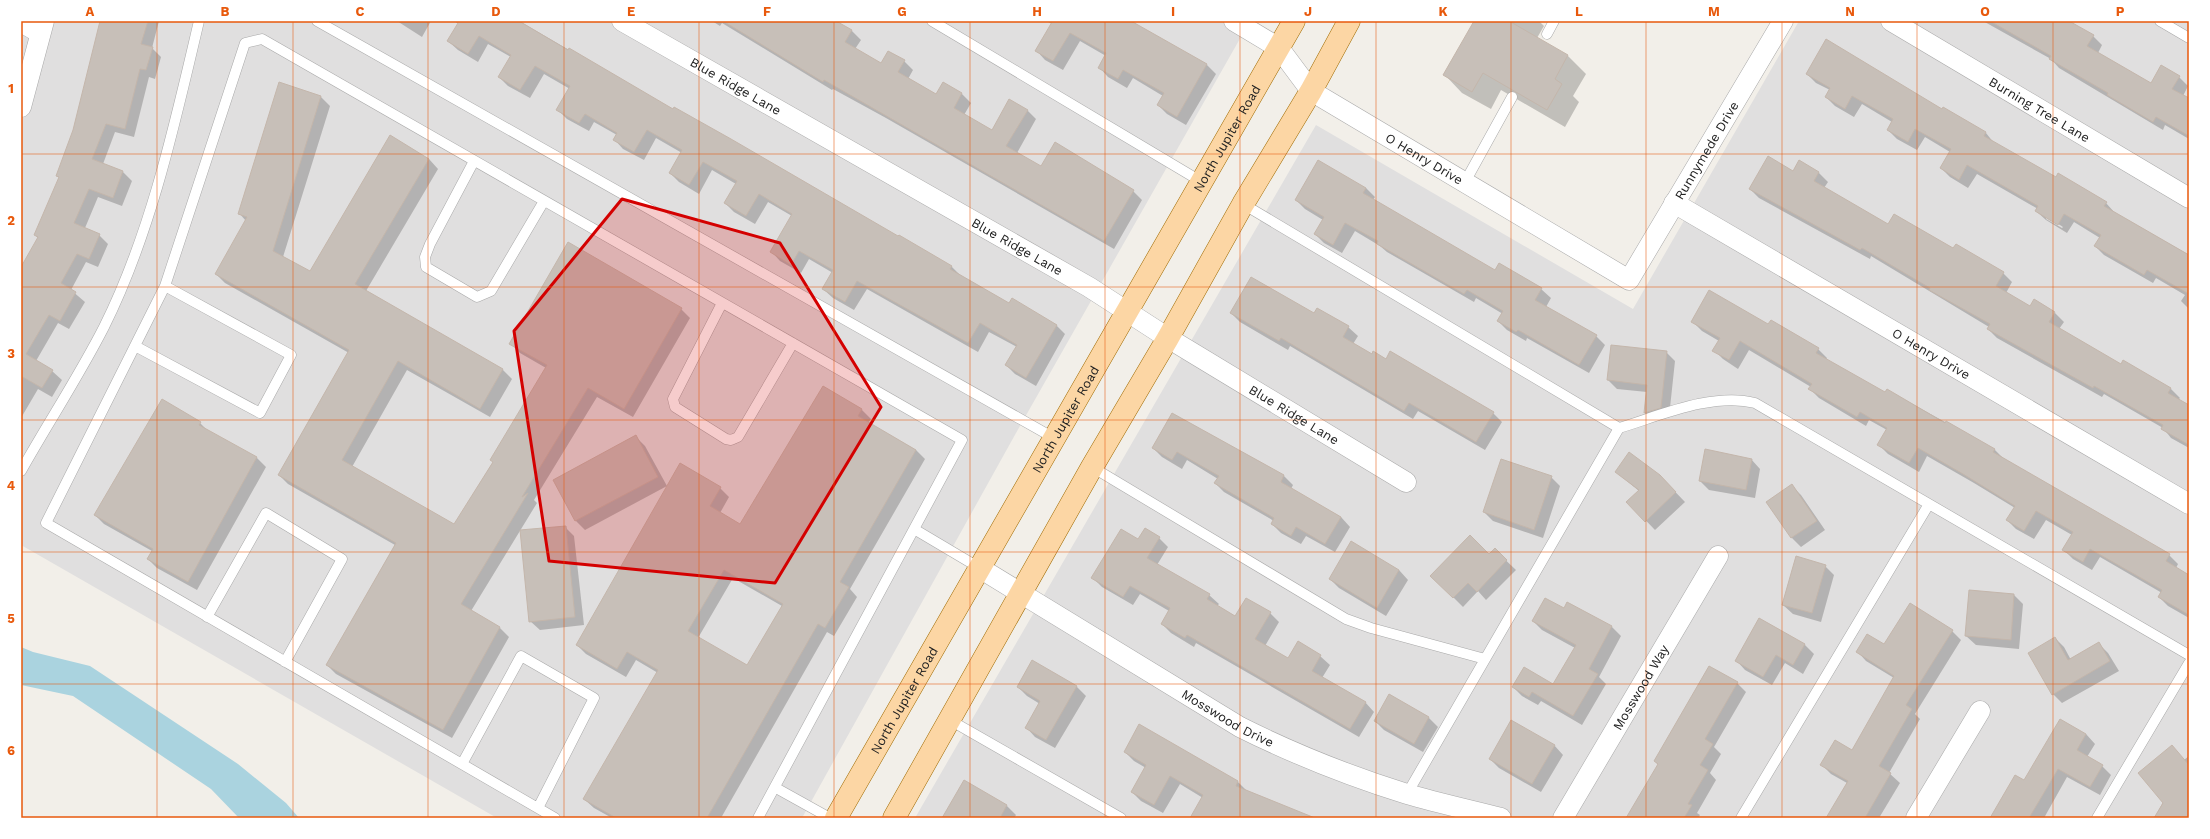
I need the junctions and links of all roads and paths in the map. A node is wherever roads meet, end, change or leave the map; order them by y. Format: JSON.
{"nodes":[{"id":1,"x":199,"y":21,"type":"edge"},
{"id":2,"x":317,"y":21,"type":"edge"},
{"id":3,"x":622,"y":21,"type":"edge"},
{"id":4,"x":932,"y":21,"type":"edge"},
{"id":5,"x":1234,"y":21,"type":"edge"},
{"id":6,"x":1294,"y":21,"type":"edge"},
{"id":7,"x":1349,"y":21,"type":"edge"},
{"id":8,"x":1554,"y":21,"type":"edge"},
{"id":9,"x":1783,"y":21,"type":"edge"},
{"id":10,"x":1891,"y":21,"type":"edge"},
{"id":11,"x":2160,"y":21,"type":"edge"},
{"id":12,"x":21,"y":22,"type":"edge"},
{"id":13,"x":42,"y":27,"type":"edge"},
{"id":14,"x":1548,"y":34,"type":"dead end"},
{"id":15,"x":2189,"y":38,"type":"edge"},
{"id":16,"x":1279,"y":48,"type":"junction"},
{"id":17,"x":1311,"y":91,"type":"junction"},
{"id":18,"x":1512,"y":96,"type":"dead end"},
{"id":19,"x":21,"y":107,"type":"edge"},
{"id":20,"x":474,"y":161,"type":"junction"},
{"id":21,"x":1202,"y":182,"type":"junction"},
{"id":22,"x":1465,"y":182,"type":"junction"},
{"id":23,"x":2189,"y":198,"type":"edge"},
{"id":24,"x":544,"y":201,"type":"junction"},
{"id":25,"x":1674,"y":203,"type":"junction"},
{"id":26,"x":1242,"y":204,"type":"junction"},
{"id":27,"x":1629,"y":280,"type":"joint"},
{"id":28,"x":165,"y":286,"type":"junction"},
{"id":29,"x":722,"y":303,"type":"junction"},
{"id":30,"x":1128,"y":312,"type":"junction"},
{"id":31,"x":1168,"y":338,"type":"junction"},
{"id":32,"x":793,"y":343,"type":"junction"},
{"id":33,"x":135,"y":346,"type":"junction"},
{"id":34,"x":1619,"y":428,"type":"junction"},
{"id":35,"x":1054,"y":438,"type":"junction"},
{"id":36,"x":1092,"y":467,"type":"junction"},
{"id":37,"x":21,"y":471,"type":"edge"},
{"id":38,"x":1406,"y":482,"type":"dead end"},
{"id":39,"x":1929,"y":504,"type":"junction"},
{"id":40,"x":2189,"y":504,"type":"edge"},
{"id":41,"x":914,"y":529,"type":"junction"},
{"id":42,"x":1718,"y":556,"type":"dead end"},
{"id":43,"x":978,"y":567,"type":"junction"},
{"id":44,"x":1020,"y":592,"type":"junction"},
{"id":45,"x":207,"y":617,"type":"junction"},
{"id":46,"x":2189,"y":655,"type":"edge"},
{"id":47,"x":1485,"y":659,"type":"junction"},
{"id":48,"x":285,"y":662,"type":"junction"},
{"id":49,"x":2189,"y":663,"type":"edge"},
{"id":50,"x":1980,"y":710,"type":"dead end"},
{"id":51,"x":948,"y":719,"type":"junction"},
{"id":52,"x":462,"y":764,"type":"junction"},
{"id":53,"x":776,"y":788,"type":"junction"},
{"id":54,"x":1407,"y":794,"type":"junction"},
{"id":55,"x":538,"y":808,"type":"junction"},
{"id":56,"x":555,"y":818,"type":"edge"},
{"id":57,"x":758,"y":818,"type":"edge"},
{"id":58,"x":830,"y":818,"type":"edge"},
{"id":59,"x":836,"y":818,"type":"edge"},
{"id":60,"x":894,"y":818,"type":"edge"},
{"id":61,"x":1122,"y":818,"type":"edge"},
{"id":62,"x":1501,"y":818,"type":"edge"},
{"id":63,"x":1563,"y":818,"type":"edge"},
{"id":64,"x":1741,"y":818,"type":"edge"},
{"id":65,"x":1916,"y":818,"type":"edge"},
{"id":66,"x":2097,"y":818,"type":"edge"}],
"edges":[{"from":1,"to":37,"type":"lane"},
{"from":2,"to":35,"type":"lane"},
{"from":3,"to":30,"type":"street","name":"Blue Ridge Lane"},
{"from":4,"to":21,"type":"lane"},
{"from":5,"to":16,"type":"street","name":"O Henry Drive"},
{"from":6,"to":16,"type":"main road","name":"North Jupiter Road"},
{"from":7,"to":17,"type":"main road"},
{"from":8,"to":14,"type":"lane"},
{"from":9,"to":25,"type":"street","name":"Runnymede Drive"},
{"from":10,"to":23,"type":"street","name":"Burning Tree Lane"},
{"from":11,"to":15,"type":"lane"},
{"from":12,"to":13,"type":"street"},
{"from":13,"to":19,"type":"street"},
{"from":16,"to":17,"type":"street","name":"O Henry Drive"},
{"from":16,"to":21,"type":"main road","name":"North Jupiter Road"},
{"from":17,"to":22,"type":"street","name":"O Henry Drive"},
{"from":17,"to":26,"type":"main road"},
{"from":18,"to":22,"type":"lane"},
{"from":20,"to":24,"type":"lane"},
{"from":20,"to":24,"type":"lane"},
{"from":20,"to":28,"type":"lane"},
{"from":21,"to":30,"type":"main road","name":"North Jupiter Road"},
{"from":22,"to":27,"type":"street","name":"O Henry Drive"},
{"from":24,"to":29,"type":"lane"},
{"from":25,"to":27,"type":"street","name":"Runnymede Drive"},
{"from":25,"to":40,"type":"street","name":"O Henry Drive"},
{"from":26,"to":31,"type":"main road"},
{"from":26,"to":34,"type":"lane"},
{"from":28,"to":33,"type":"lane"},
{"from":28,"to":33,"type":"lane"},
{"from":29,"to":32,"type":"lane"},
{"from":29,"to":32,"type":"lane"},
{"from":30,"to":31,"type":"street","name":"Blue Ridge Lane"},
{"from":30,"to":35,"type":"main road","name":"North Jupiter Road"},
{"from":31,"to":36,"type":"main road"},
{"from":31,"to":38,"type":"street","name":"Blue Ridge Lane"},
{"from":32,"to":41,"type":"lane"},
{"from":33,"to":45,"type":"lane"},
{"from":34,"to":39,"type":"lane"},
{"from":34,"to":47,"type":"lane"},
{"from":35,"to":43,"type":"main road","name":"North Jupiter Road"},
{"from":36,"to":44,"type":"main road"},
{"from":36,"to":47,"type":"lane"},
{"from":39,"to":46,"type":"lane"},
{"from":39,"to":64,"type":"lane"},
{"from":41,"to":43,"type":"lane"},
{"from":41,"to":53,"type":"lane"},
{"from":42,"to":63,"type":"street","name":"Mosswood Way"},
{"from":43,"to":44,"type":"street","name":"Mosswood Drive"},
{"from":43,"to":59,"type":"main road","name":"North Jupiter Road"},
{"from":44,"to":51,"type":"main road"},
{"from":44,"to":54,"type":"street","name":"Mosswood Drive"},
{"from":45,"to":48,"type":"lane"},
{"from":45,"to":48,"type":"lane"},
{"from":47,"to":54,"type":"lane"},
{"from":48,"to":52,"type":"lane"},
{"from":49,"to":66,"type":"lane"},
{"from":50,"to":65,"type":"street"},
{"from":51,"to":60,"type":"main road"},
{"from":51,"to":61,"type":"lane"},
{"from":52,"to":55,"type":"lane"},
{"from":52,"to":55,"type":"lane"},
{"from":53,"to":57,"type":"lane"},
{"from":53,"to":58,"type":"lane"},
{"from":54,"to":62,"type":"street","name":"Mosswood Drive"},
{"from":55,"to":56,"type":"lane"}]}
